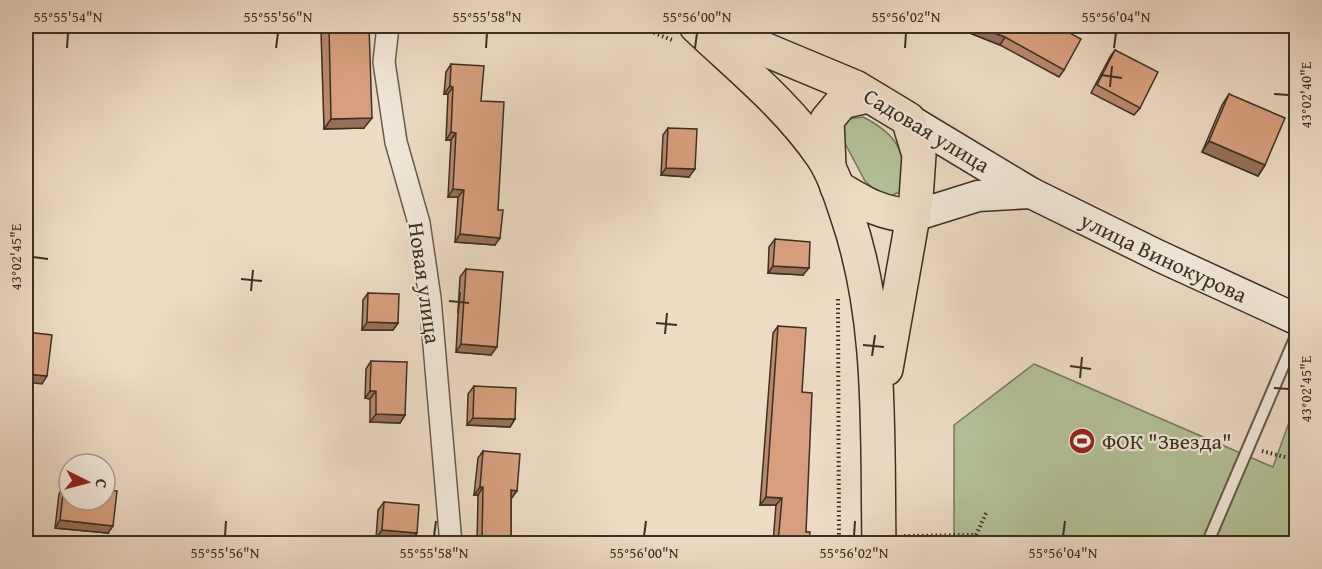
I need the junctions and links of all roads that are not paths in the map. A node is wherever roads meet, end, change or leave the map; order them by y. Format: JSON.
{"nodes":[{"id":1,"x":388,"y":26,"type":"edge"},
{"id":2,"x":709,"y":26,"type":"edge"},
{"id":3,"x":685,"y":33,"type":"edge"},
{"id":4,"x":868,"y":96,"type":"junction"},
{"id":5,"x":908,"y":119,"type":"junction"},
{"id":6,"x":833,"y":177,"type":"junction"},
{"id":7,"x":1031,"y":193,"type":"junction"},
{"id":8,"x":914,"y":216,"type":"junction"},
{"id":9,"x":1296,"y":319,"type":"edge"},
{"id":10,"x":1296,"y":336,"type":"edge"},
{"id":11,"x":877,"y":415,"type":"junction"},
{"id":12,"x":879,"y":539,"type":"edge"},
{"id":13,"x":451,"y":543,"type":"edge"},
{"id":14,"x":1208,"y":543,"type":"edge"}],
"edges":[{"from":1,"to":13,"type":"street","name":"Новая улица"},
{"from":2,"to":4,"type":"main road","name":"Садовая улица"},
{"from":3,"to":6,"type":"main road"},
{"from":4,"to":5,"type":"main road","name":"Садовая улица"},
{"from":4,"to":6,"type":"main road"},
{"from":5,"to":7,"type":"main road","name":"Садовая улица"},
{"from":5,"to":8,"type":"main road"},
{"from":6,"to":8,"type":"main road"},
{"from":6,"to":11,"type":"main road"},
{"from":7,"to":8,"type":"main road","name":"Садовая улица"},
{"from":7,"to":9,"type":"main road","name":"улица Винокурова"},
{"from":8,"to":11,"type":"main road"},
{"from":10,"to":14,"type":"lane"},
{"from":11,"to":12,"type":"main road"}]}
